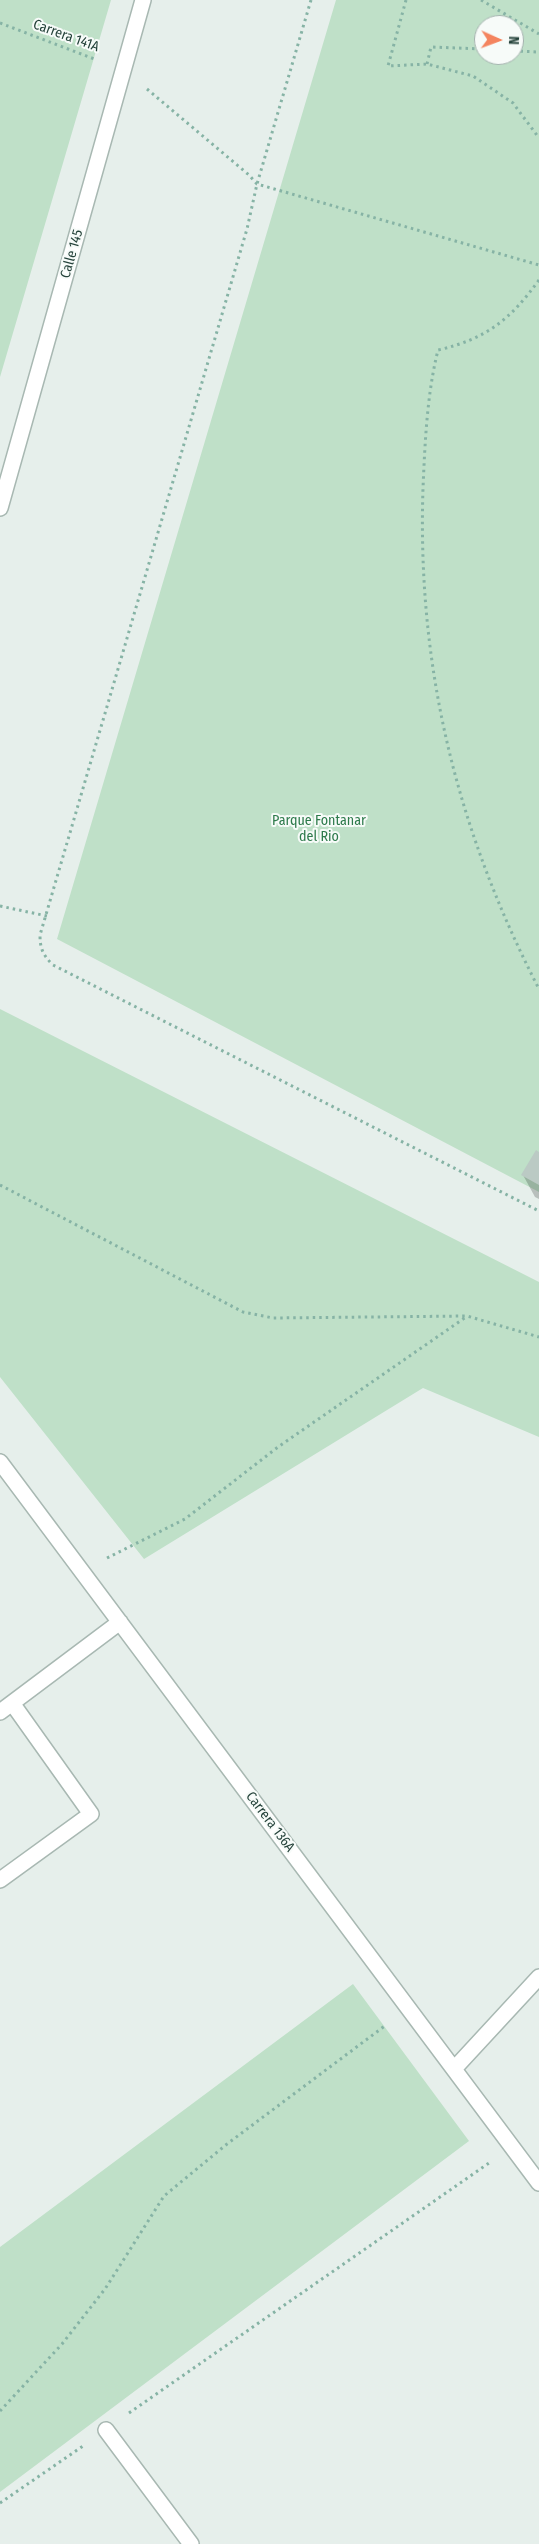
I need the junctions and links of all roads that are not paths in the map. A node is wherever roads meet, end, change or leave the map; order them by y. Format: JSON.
{"nodes":[{"id":1,"x":143,"y":0,"type":"edge"},
{"id":2,"x":0,"y":508,"type":"edge"},
{"id":3,"x":0,"y":1462,"type":"edge"},
{"id":4,"x":120,"y":1622,"type":"junction"},
{"id":5,"x":6,"y":1707,"type":"edge"},
{"id":6,"x":0,"y":1880,"type":"edge"},
{"id":7,"x":539,"y":1977,"type":"edge"},
{"id":8,"x":454,"y":2070,"type":"junction"},
{"id":9,"x":539,"y":2183,"type":"edge"},
{"id":10,"x":106,"y":2430,"type":"road end"},
{"id":11,"x":191,"y":2544,"type":"edge"}],
"edges":[{"from":1,"to":2,"type":"street","name":"Calle 145"},
{"from":3,"to":4,"type":"street","name":"Carrera 136A"},
{"from":4,"to":5,"type":"street"},
{"from":4,"to":8,"type":"street","name":"Carrera 136A"},
{"from":5,"to":6,"type":"street"},
{"from":7,"to":8,"type":"street"},
{"from":8,"to":9,"type":"street","name":"Carrera 136A"},
{"from":10,"to":11,"type":"street"}]}
